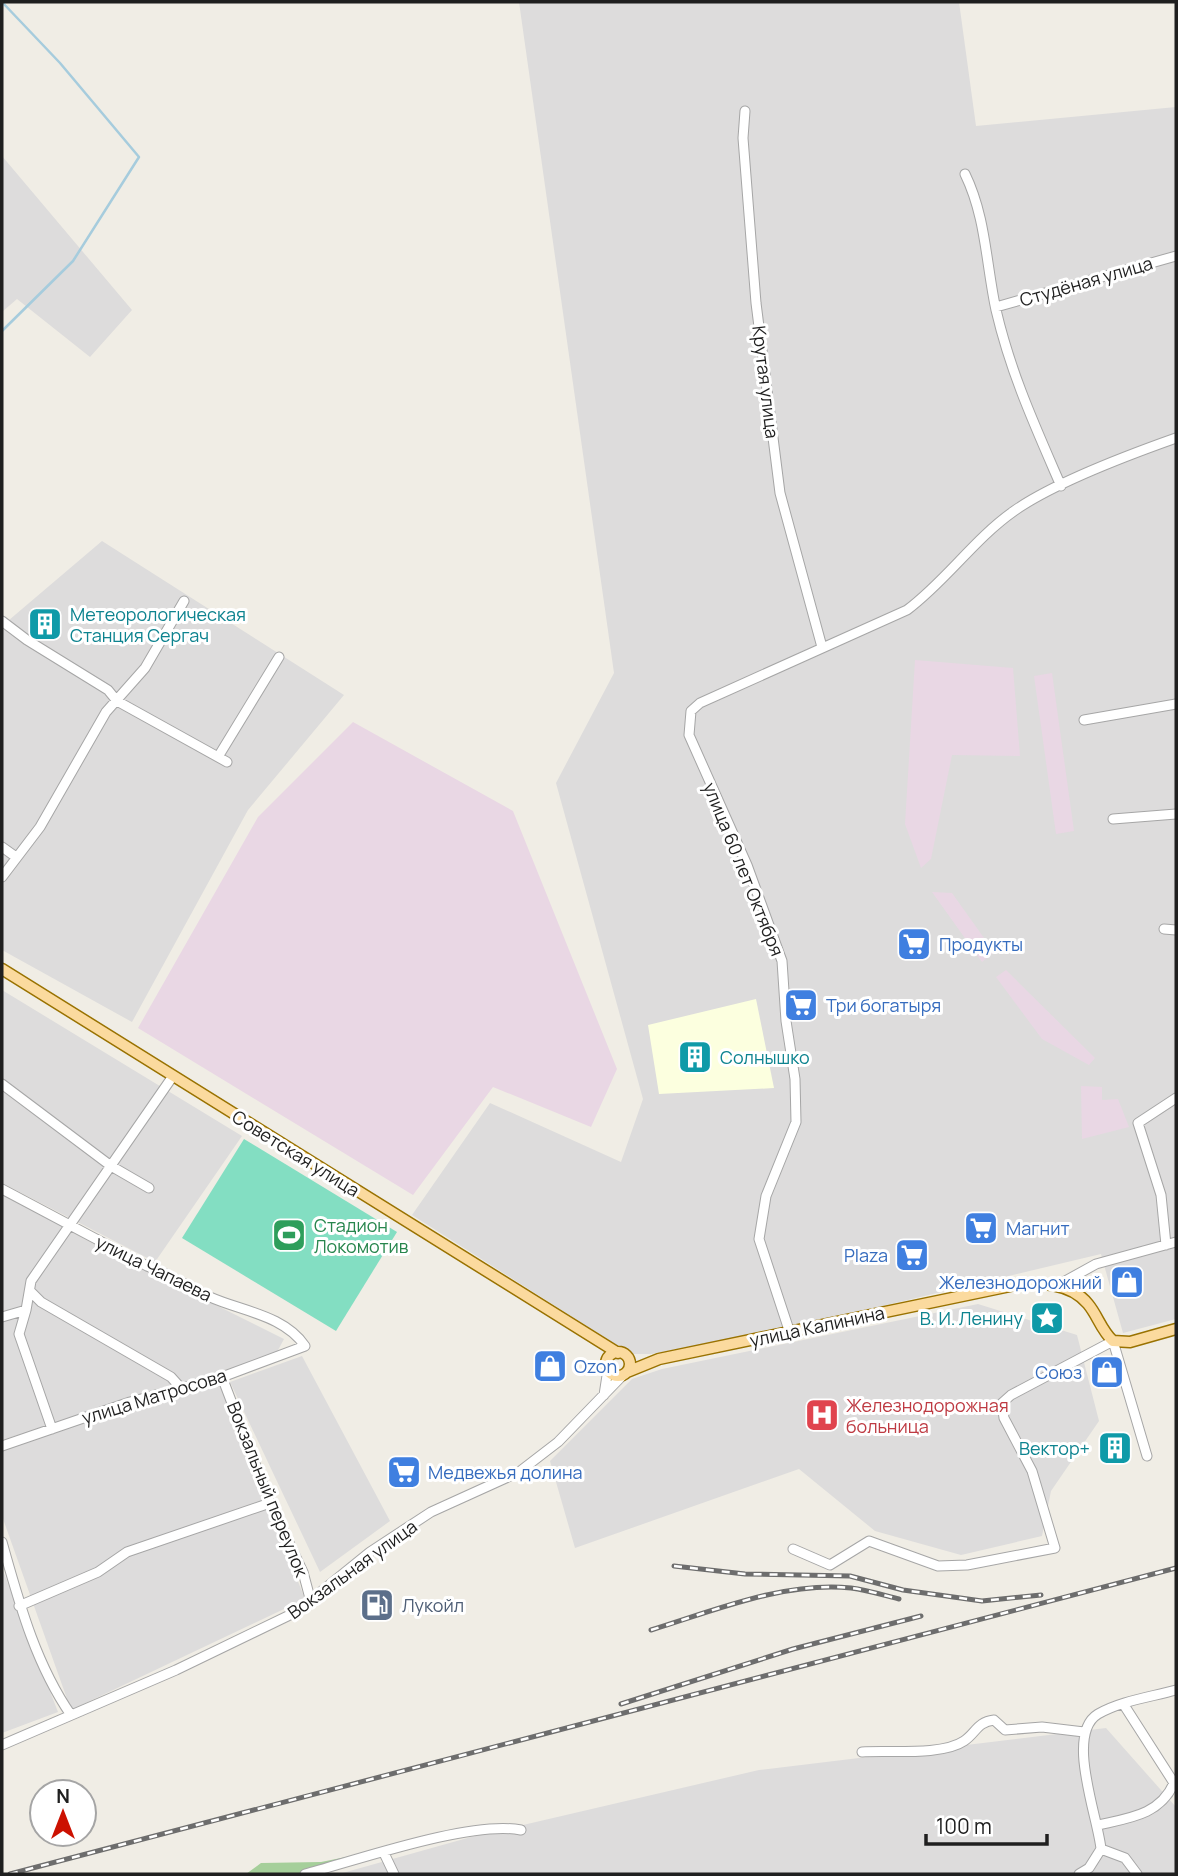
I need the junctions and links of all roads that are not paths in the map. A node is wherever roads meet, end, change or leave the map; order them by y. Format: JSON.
{"nodes":[{"id":1,"x":746,"y":111,"type":"dead end"},
{"id":2,"x":965,"y":174,"type":"dead end"},
{"id":3,"x":1176,"y":256,"type":"edge"},
{"id":4,"x":996,"y":307,"type":"junction"},
{"id":5,"x":1176,"y":438,"type":"edge"},
{"id":6,"x":1061,"y":486,"type":"junction"},
{"id":7,"x":184,"y":601,"type":"dead end"},
{"id":8,"x":2,"y":621,"type":"edge"},
{"id":9,"x":822,"y":647,"type":"junction"},
{"id":10,"x":279,"y":657,"type":"dead end"},
{"id":11,"x":117,"y":701,"type":"junction"},
{"id":12,"x":1176,"y":704,"type":"edge"},
{"id":13,"x":1084,"y":720,"type":"dead end"},
{"id":14,"x":218,"y":757,"type":"junction"},
{"id":15,"x":227,"y":762,"type":"dead end"},
{"id":16,"x":1176,"y":814,"type":"edge"},
{"id":17,"x":1113,"y":819,"type":"dead end"},
{"id":18,"x":2,"y":847,"type":"edge"},
{"id":19,"x":16,"y":857,"type":"junction"},
{"id":20,"x":2,"y":877,"type":"edge"},
{"id":21,"x":1164,"y":929,"type":"dead end"},
{"id":22,"x":1176,"y":930,"type":"edge"},
{"id":23,"x":2,"y":969,"type":"edge"},
{"id":24,"x":173,"y":1076,"type":"junction"},
{"id":25,"x":2,"y":1084,"type":"edge"},
{"id":26,"x":1176,"y":1098,"type":"edge"},
{"id":27,"x":111,"y":1166,"type":"junction"},
{"id":28,"x":149,"y":1188,"type":"dead end"},
{"id":29,"x":3,"y":1191,"type":"edge"},
{"id":30,"x":68,"y":1224,"type":"junction"},
{"id":31,"x":1176,"y":1242,"type":"edge"},
{"id":32,"x":1166,"y":1245,"type":"junction"},
{"id":33,"x":1058,"y":1285,"type":"junction"},
{"id":34,"x":30,"y":1291,"type":"junction"},
{"id":35,"x":26,"y":1310,"type":"junction"},
{"id":36,"x":2,"y":1317,"type":"edge"},
{"id":37,"x":1176,"y":1329,"type":"edge"},
{"id":38,"x":790,"y":1332,"type":"junction"},
{"id":39,"x":592,"y":1335,"type":"junction"},
{"id":40,"x":1113,"y":1341,"type":"junction"},
{"id":41,"x":305,"y":1346,"type":"joint"},
{"id":42,"x":622,"y":1354,"type":"junction"},
{"id":43,"x":659,"y":1359,"type":"junction"},
{"id":44,"x":607,"y":1365,"type":"junction"},
{"id":45,"x":625,"y":1374,"type":"junction"},
{"id":46,"x":222,"y":1377,"type":"junction"},
{"id":47,"x":180,"y":1387,"type":"junction"},
{"id":48,"x":604,"y":1395,"type":"junction"},
{"id":49,"x":52,"y":1429,"type":"junction"},
{"id":50,"x":2,"y":1446,"type":"edge"},
{"id":51,"x":1147,"y":1456,"type":"dead end"},
{"id":52,"x":270,"y":1503,"type":"junction"},
{"id":53,"x":2,"y":1542,"type":"edge"},
{"id":54,"x":793,"y":1549,"type":"dead end"},
{"id":55,"x":311,"y":1602,"type":"junction"},
{"id":56,"x":19,"y":1606,"type":"junction"},
{"id":57,"x":1176,"y":1690,"type":"edge"},
{"id":58,"x":1124,"y":1704,"type":"junction"},
{"id":59,"x":71,"y":1715,"type":"junction"},
{"id":60,"x":1083,"y":1732,"type":"junction"},
{"id":61,"x":2,"y":1745,"type":"edge"},
{"id":62,"x":862,"y":1752,"type":"dead end"},
{"id":63,"x":1098,"y":1825,"type":"junction"},
{"id":64,"x":521,"y":1830,"type":"dead end"},
{"id":65,"x":1101,"y":1849,"type":"junction"},
{"id":66,"x":384,"y":1853,"type":"junction"},
{"id":67,"x":305,"y":1874,"type":"edge"},
{"id":68,"x":394,"y":1874,"type":"edge"},
{"id":69,"x":1079,"y":1874,"type":"edge"},
{"id":70,"x":1137,"y":1874,"type":"edge"}],
"edges":[{"from":1,"to":9,"type":"street","name":"Крутая улица"},
{"from":2,"to":4,"type":"street"},
{"from":3,"to":4,"type":"street","name":"Студёная улица"},
{"from":4,"to":6,"type":"street"},
{"from":5,"to":6,"type":"street"},
{"from":6,"to":9,"type":"street"},
{"from":7,"to":11,"type":"street"},
{"from":8,"to":11,"type":"street"},
{"from":9,"to":38,"type":"street","name":"улица 60 лет Октября"},
{"from":10,"to":14,"type":"street"},
{"from":11,"to":14,"type":"street"},
{"from":11,"to":19,"type":"street"},
{"from":12,"to":13,"type":"street"},
{"from":14,"to":15,"type":"street"},
{"from":16,"to":17,"type":"street"},
{"from":18,"to":19,"type":"street"},
{"from":19,"to":20,"type":"street"},
{"from":21,"to":22,"type":"street"},
{"from":23,"to":24,"type":"main road","name":"Советская улица"},
{"from":24,"to":27,"type":"street"},
{"from":24,"to":39,"type":"main road","name":"Советская улица"},
{"from":25,"to":27,"type":"street"},
{"from":26,"to":32,"type":"street"},
{"from":27,"to":28,"type":"street"},
{"from":27,"to":30,"type":"street"},
{"from":29,"to":30,"type":"street","name":"улица Чапаева"},
{"from":30,"to":34,"type":"street"},
{"from":30,"to":41,"type":"street","name":"улица Чапаева"},
{"from":31,"to":32,"type":"street","name":"улица Калинина"},
{"from":32,"to":33,"type":"street","name":"улица Калинина"},
{"from":33,"to":38,"type":"main road","name":"улица Калинина"},
{"from":33,"to":40,"type":"main road"},
{"from":34,"to":35,"type":"street"},
{"from":34,"to":47,"type":"street"},
{"from":35,"to":36,"type":"street"},
{"from":35,"to":49,"type":"street"},
{"from":37,"to":40,"type":"main road"},
{"from":38,"to":43,"type":"main road","name":"улица Калинина"},
{"from":39,"to":42,"type":"main road","name":"Советская улица"},
{"from":39,"to":44,"type":"main road","name":"Советская улица"},
{"from":40,"to":51,"type":"street"},
{"from":40,"to":54,"type":"street"},
{"from":41,"to":46,"type":"street","name":"улица Матросова"},
{"from":42,"to":43,"type":"main road"},
{"from":42,"to":44,"type":"main road"},
{"from":42,"to":45,"type":"main road"},
{"from":43,"to":45,"type":"main road"},
{"from":44,"to":45,"type":"main road"},
{"from":44,"to":48,"type":"street"},
{"from":45,"to":48,"type":"street","name":"Вокзальная улица"},
{"from":46,"to":47,"type":"street","name":"улица Матросова"},
{"from":46,"to":52,"type":"street","name":"Вокзальный переулок"},
{"from":47,"to":49,"type":"street","name":"улица Матросова"},
{"from":48,"to":55,"type":"street","name":"Вокзальная улица"},
{"from":49,"to":50,"type":"street","name":"улица Матросова"},
{"from":52,"to":55,"type":"street","name":"Вокзальный переулок"},
{"from":52,"to":56,"type":"street"},
{"from":53,"to":56,"type":"street"},
{"from":55,"to":59,"type":"street","name":"Вокзальная улица"},
{"from":56,"to":59,"type":"street"},
{"from":57,"to":58,"type":"street"},
{"from":58,"to":60,"type":"street"},
{"from":58,"to":63,"type":"street"},
{"from":59,"to":61,"type":"street","name":"Вокзальная улица"},
{"from":60,"to":62,"type":"street"},
{"from":60,"to":63,"type":"street"},
{"from":63,"to":65,"type":"street"},
{"from":64,"to":66,"type":"street"},
{"from":65,"to":69,"type":"street"},
{"from":65,"to":70,"type":"street"},
{"from":66,"to":67,"type":"street"},
{"from":66,"to":68,"type":"street"}]}
